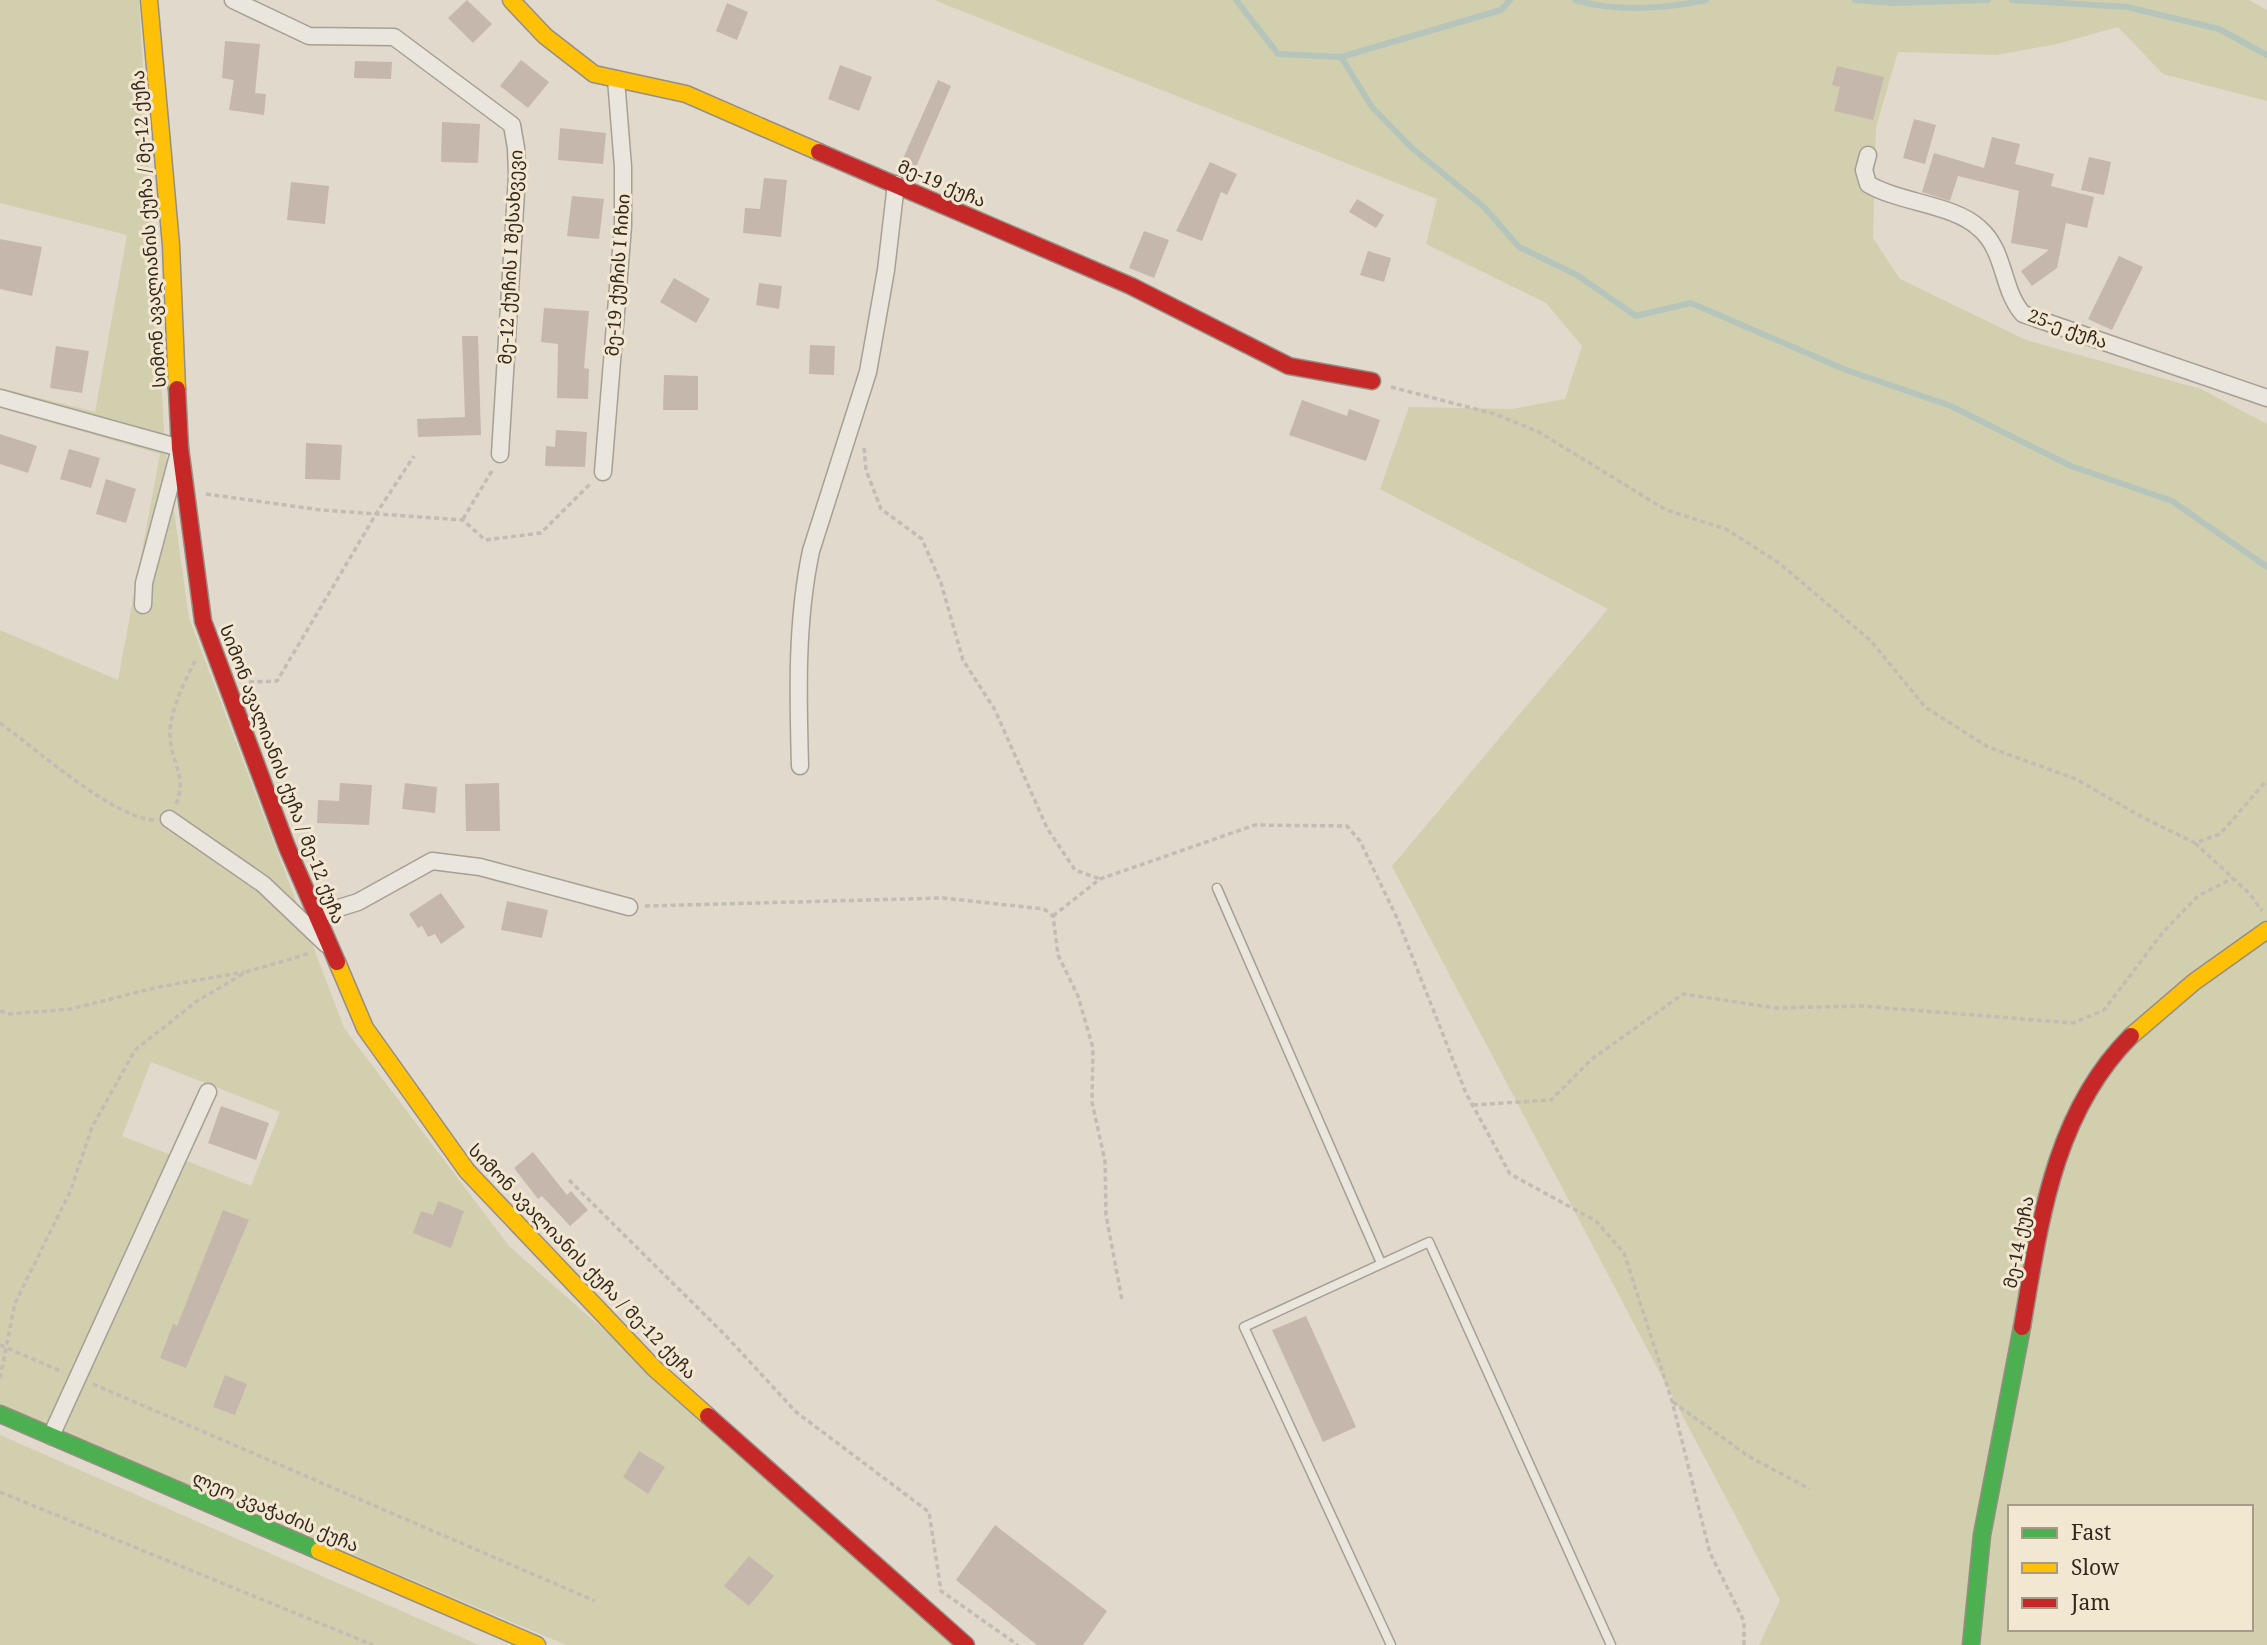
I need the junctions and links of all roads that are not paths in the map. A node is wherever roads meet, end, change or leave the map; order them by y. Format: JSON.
{"nodes":[{"id":1,"x":149,"y":0,"type":"edge"},
{"id":2,"x":233,"y":0,"type":"edge"},
{"id":3,"x":511,"y":0,"type":"edge"},
{"id":4,"x":616,"y":79,"type":"junction"},
{"id":5,"x":1868,"y":155,"type":"dead end"},
{"id":6,"x":896,"y":184,"type":"junction"},
{"id":7,"x":1372,"y":381,"type":"road end"},
{"id":8,"x":0,"y":398,"type":"edge"},
{"id":9,"x":2267,"y":398,"type":"edge"},
{"id":10,"x":180,"y":448,"type":"junction"},
{"id":11,"x":500,"y":454,"type":"road end"},
{"id":12,"x":603,"y":472,"type":"road end"},
{"id":13,"x":143,"y":605,"type":"dead end"},
{"id":14,"x":800,"y":766,"type":"dead end"},
{"id":15,"x":169,"y":819,"type":"road end"},
{"id":16,"x":1217,"y":888,"type":"dead end"},
{"id":17,"x":629,"y":907,"type":"road end"},
{"id":18,"x":316,"y":915,"type":"junction"},
{"id":19,"x":2267,"y":930,"type":"edge"},
{"id":20,"x":330,"y":948,"type":"junction"},
{"id":21,"x":208,"y":1092,"type":"dead end"},
{"id":22,"x":1381,"y":1263,"type":"junction"},
{"id":23,"x":0,"y":1414,"type":"edge"},
{"id":24,"x":51,"y":1436,"type":"junction"},
{"id":25,"x":537,"y":1645,"type":"edge"},
{"id":26,"x":966,"y":1645,"type":"edge"},
{"id":27,"x":1391,"y":1645,"type":"edge"},
{"id":28,"x":1611,"y":1645,"type":"edge"},
{"id":29,"x":1971,"y":1645,"type":"edge"}],
"edges":[{"from":1,"to":10,"type":"street","name":"სიმონ ავალიანის ქუჩა / მე-12 ქუჩა"},
{"from":2,"to":11,"type":"street","name":"მე-12 ქუჩის I შესახვევი"},
{"from":3,"to":4,"type":"street","name":"მე-19 ქუჩა"},
{"from":4,"to":6,"type":"street","name":"მე-19 ქუჩა"},
{"from":4,"to":12,"type":"street","name":"მე-19 ქუჩის I ჩიხი"},
{"from":5,"to":9,"type":"street","name":"25-ე ქუჩა"},
{"from":6,"to":7,"type":"street","name":"მე-19 ქუჩა"},
{"from":6,"to":14,"type":"street"},
{"from":8,"to":10,"type":"street"},
{"from":10,"to":13,"type":"street"},
{"from":10,"to":18,"type":"street","name":"სიმონ ავალიანის ქუჩა / მე-12 ქუჩა"},
{"from":15,"to":20,"type":"street"},
{"from":16,"to":22,"type":"lane"},
{"from":17,"to":18,"type":"street"},
{"from":18,"to":20,"type":"street","name":"სიმონ ავალიანის ქუჩა / მე-12 ქუჩა"},
{"from":19,"to":29,"type":"street","name":"მე-14 ქუჩა"},
{"from":20,"to":26,"type":"street","name":"სიმონ ავალიანის ქუჩა / მე-12 ქუჩა"},
{"from":21,"to":24,"type":"street"},
{"from":22,"to":27,"type":"lane"},
{"from":22,"to":28,"type":"lane"},
{"from":23,"to":24,"type":"street","name":"ლეო კვაჭაძის ქუჩა"},
{"from":24,"to":25,"type":"street","name":"ლეო კვაჭაძის ქუჩა"}]}
